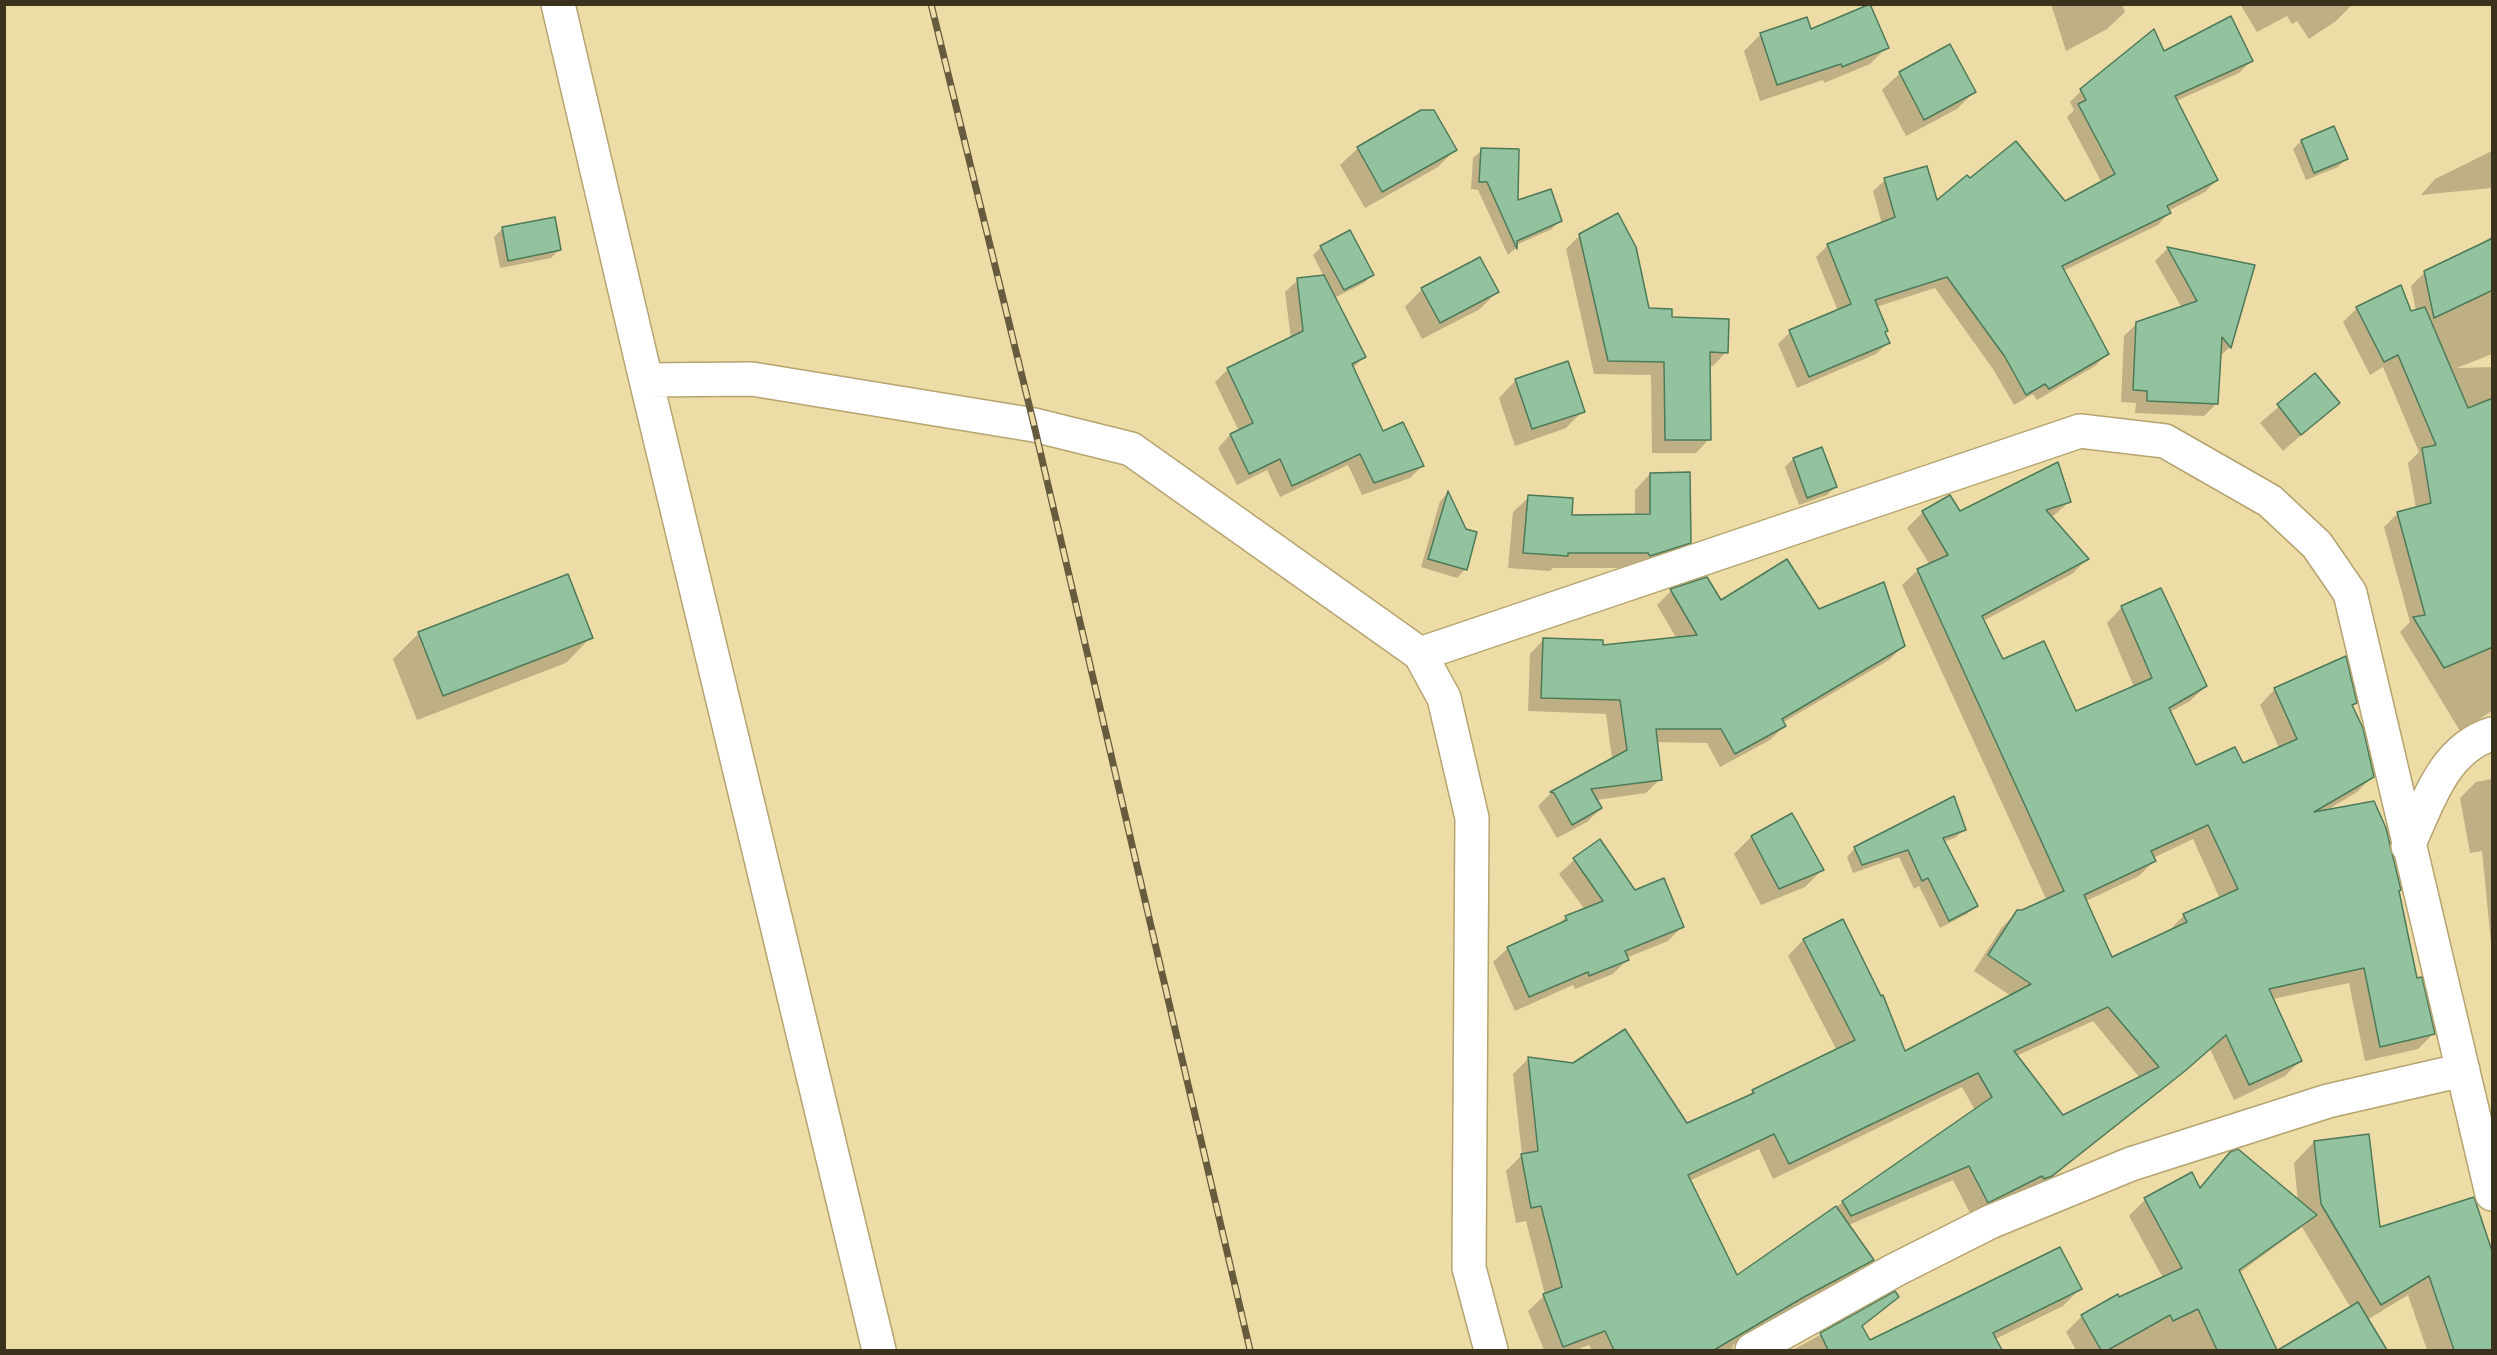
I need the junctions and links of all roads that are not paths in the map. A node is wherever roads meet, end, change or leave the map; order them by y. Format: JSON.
{"nodes":[{"id":1,"x":558,"y":4,"type":"edge"},
{"id":2,"x":646,"y":380,"type":"junction"},
{"id":3,"x":1420,"y":654,"type":"junction"},
{"id":4,"x":2493,"y":734,"type":"edge"},
{"id":5,"x":2408,"y":846,"type":"junction"},
{"id":6,"x":2463,"y":1070,"type":"junction"},
{"id":7,"x":2493,"y":1194,"type":"edge"},
{"id":8,"x":879,"y":1350,"type":"edge"},
{"id":9,"x":1491,"y":1350,"type":"edge"},
{"id":10,"x":1752,"y":1350,"type":"edge"}],
"edges":[{"from":1,"to":2,"type":"street"},
{"from":2,"to":3,"type":"street"},
{"from":2,"to":8,"type":"street"},
{"from":3,"to":5,"type":"street"},
{"from":3,"to":9,"type":"street"},
{"from":4,"to":5,"type":"street"},
{"from":5,"to":6,"type":"street"},
{"from":6,"to":7,"type":"street"},
{"from":6,"to":10,"type":"street"}]}
